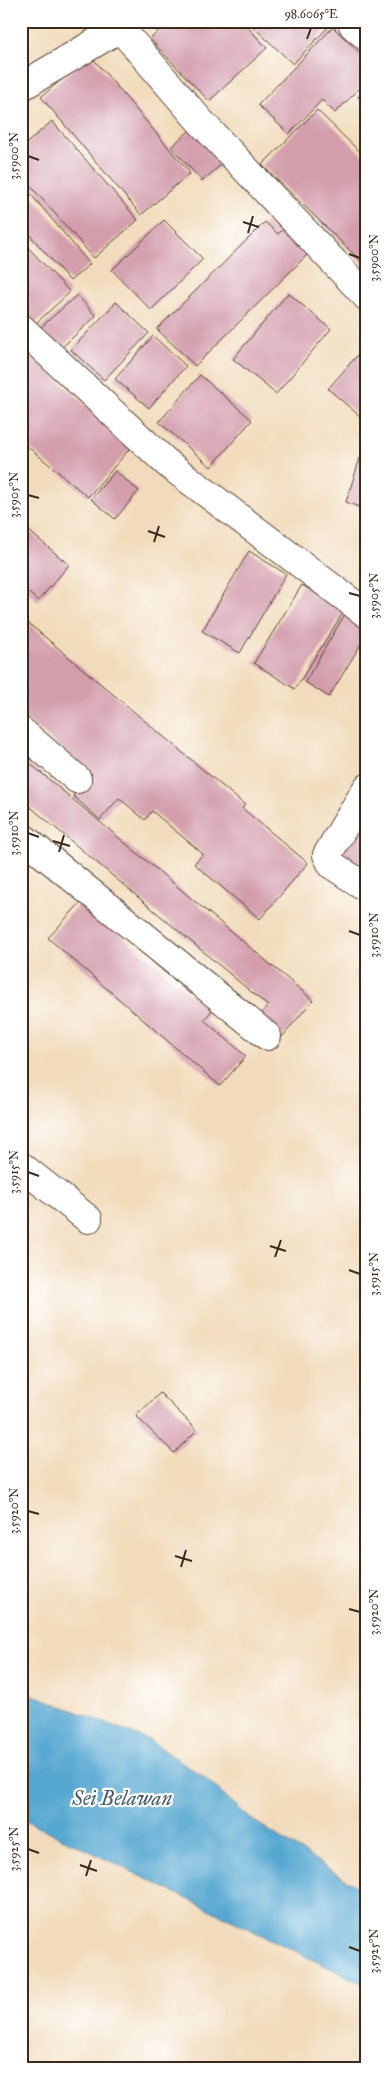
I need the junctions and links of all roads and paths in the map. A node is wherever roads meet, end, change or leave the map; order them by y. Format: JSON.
{"nodes":[{"id":1,"x":126,"y":24,"type":"edge"},
{"id":2,"x":21,"y":87,"type":"edge"},
{"id":3,"x":367,"y":297,"type":"edge"},
{"id":4,"x":21,"y":328,"type":"edge"},
{"id":5,"x":367,"y":614,"type":"edge"},
{"id":6,"x":21,"y":731,"type":"edge"},
{"id":7,"x":77,"y":778,"type":"dead end"},
{"id":8,"x":367,"y":788,"type":"edge"},
{"id":9,"x":21,"y":836,"type":"edge"},
{"id":10,"x":367,"y":888,"type":"edge"},
{"id":11,"x":267,"y":1036,"type":"dead end"},
{"id":12,"x":21,"y":1166,"type":"edge"},
{"id":13,"x":88,"y":1219,"type":"dead end"}],
"edges":[{"from":1,"to":2,"type":"street"},
{"from":1,"to":3,"type":"street"},
{"from":4,"to":5,"type":"street"},
{"from":6,"to":7,"type":"street"},
{"from":8,"to":10,"type":"street"},
{"from":9,"to":11,"type":"street"},
{"from":12,"to":13,"type":"street"}]}
